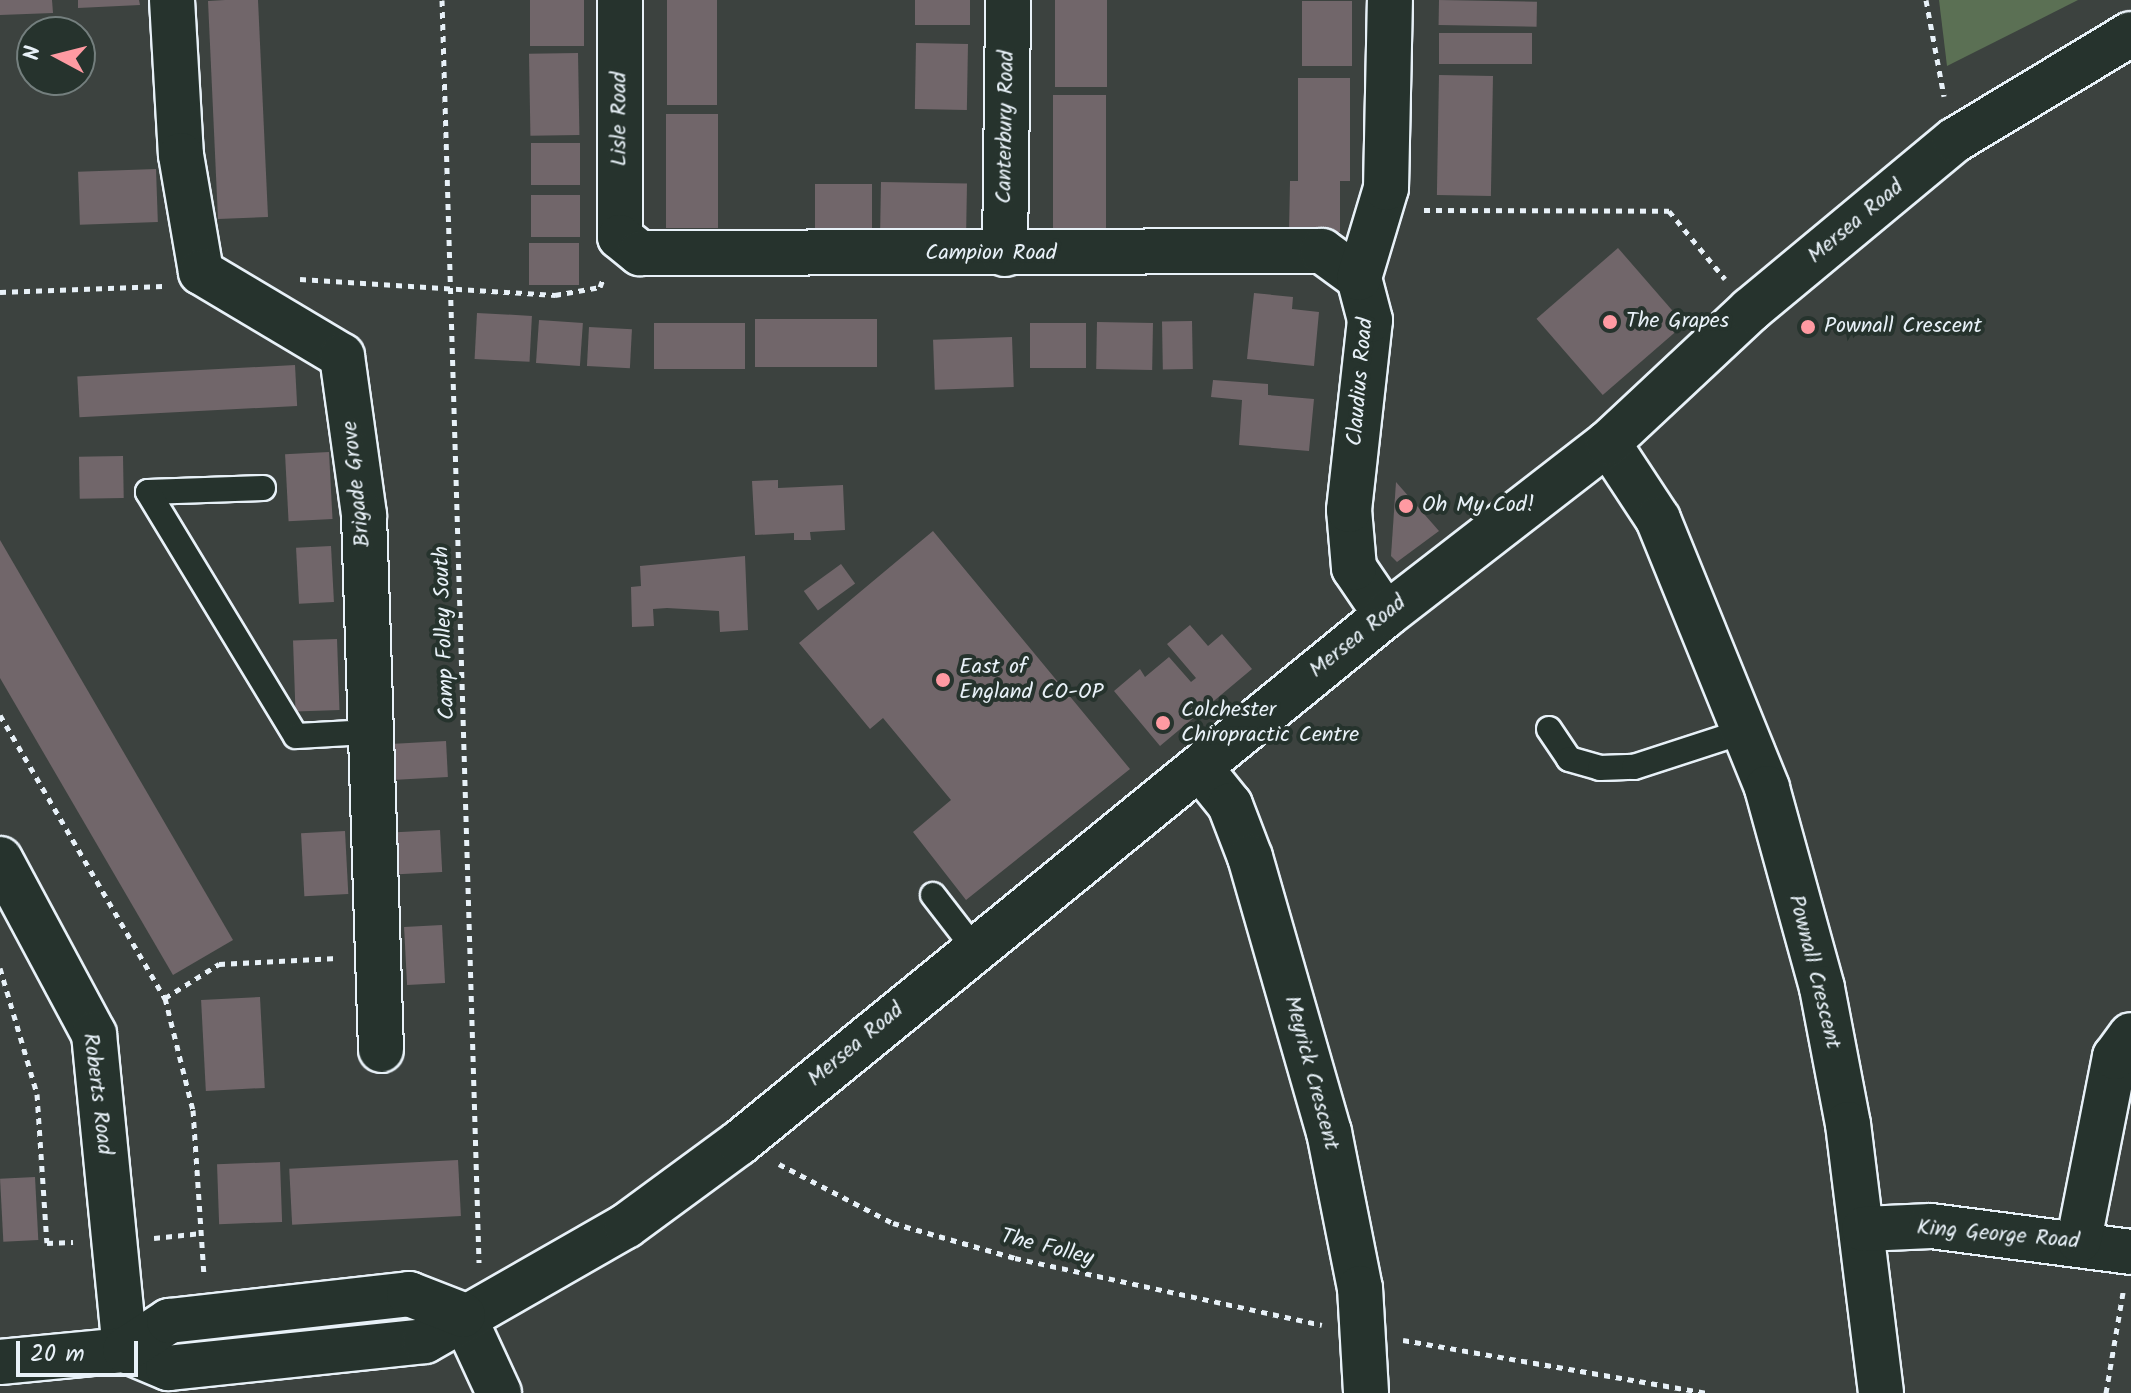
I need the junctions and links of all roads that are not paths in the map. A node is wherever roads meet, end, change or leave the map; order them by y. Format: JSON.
{"nodes":[{"id":1,"x":172,"y":0,"type":"edge"},
{"id":2,"x":620,"y":0,"type":"edge"},
{"id":3,"x":1008,"y":0,"type":"edge"},
{"id":4,"x":1390,"y":0,"type":"edge"},
{"id":5,"x":2131,"y":34,"type":"edge"},
{"id":6,"x":620,"y":237,"type":"joint"},
{"id":7,"x":1005,"y":254,"type":"junction"},
{"id":8,"x":1359,"y":278,"type":"junction"},
{"id":9,"x":1608,"y":443,"type":"junction"},
{"id":10,"x":263,"y":488,"type":"dead end"},
{"id":11,"x":1386,"y":615,"type":"junction"},
{"id":12,"x":1549,"y":729,"type":"dead end"},
{"id":13,"x":367,"y":732,"type":"junction"},
{"id":14,"x":1742,"y":732,"type":"junction"},
{"id":15,"x":1201,"y":769,"type":"junction"},
{"id":16,"x":0,"y":859,"type":"edge"},
{"id":17,"x":933,"y":895,"type":"dead end"},
{"id":18,"x":974,"y":948,"type":"junction"},
{"id":19,"x":2131,"y":1035,"type":"edge"},
{"id":20,"x":381,"y":1050,"type":"dead end"},
{"id":21,"x":1864,"y":1229,"type":"junction"},
{"id":22,"x":2079,"y":1240,"type":"junction"},
{"id":23,"x":2130,"y":1252,"type":"edge"},
{"id":24,"x":463,"y":1315,"type":"junction"},
{"id":25,"x":125,"y":1350,"type":"junction"},
{"id":26,"x":0,"y":1362,"type":"edge"},
{"id":27,"x":499,"y":1393,"type":"edge"},
{"id":28,"x":1366,"y":1393,"type":"edge"},
{"id":29,"x":1881,"y":1393,"type":"edge"}],
"edges":[{"from":1,"to":13,"type":"street","name":"Brigade Grove"},
{"from":2,"to":6,"type":"street","name":"Lisle Road"},
{"from":3,"to":7,"type":"street","name":"Canterbury Road"},
{"from":4,"to":8,"type":"street"},
{"from":5,"to":9,"type":"street","name":"Mersea Road"},
{"from":6,"to":7,"type":"street","name":"Campion Road"},
{"from":7,"to":8,"type":"street","name":"Campion Road"},
{"from":8,"to":11,"type":"street","name":"Claudius Road"},
{"from":9,"to":11,"type":"street","name":"Mersea Road"},
{"from":9,"to":14,"type":"street","name":"Pownall Crescent"},
{"from":10,"to":13,"type":"lane"},
{"from":11,"to":15,"type":"street","name":"Mersea Road"},
{"from":12,"to":14,"type":"lane"},
{"from":13,"to":20,"type":"street","name":"Brigade Grove"},
{"from":14,"to":21,"type":"street","name":"Pownall Crescent"},
{"from":15,"to":18,"type":"street","name":"Mersea Road"},
{"from":15,"to":28,"type":"street","name":"Meyrick Crescent"},
{"from":16,"to":25,"type":"street","name":"Roberts Road"},
{"from":17,"to":18,"type":"lane"},
{"from":18,"to":24,"type":"street","name":"Mersea Road"},
{"from":19,"to":22,"type":"street"},
{"from":21,"to":22,"type":"street","name":"King George Road"},
{"from":21,"to":29,"type":"street","name":"Pownall Crescent"},
{"from":22,"to":23,"type":"street","name":"King George Road"},
{"from":24,"to":25,"type":"street","name":"Mersea Road"},
{"from":24,"to":25,"type":"street","name":"Mersea Road"},
{"from":24,"to":27,"type":"street"},
{"from":25,"to":26,"type":"street","name":"Mersea Road"}]}
